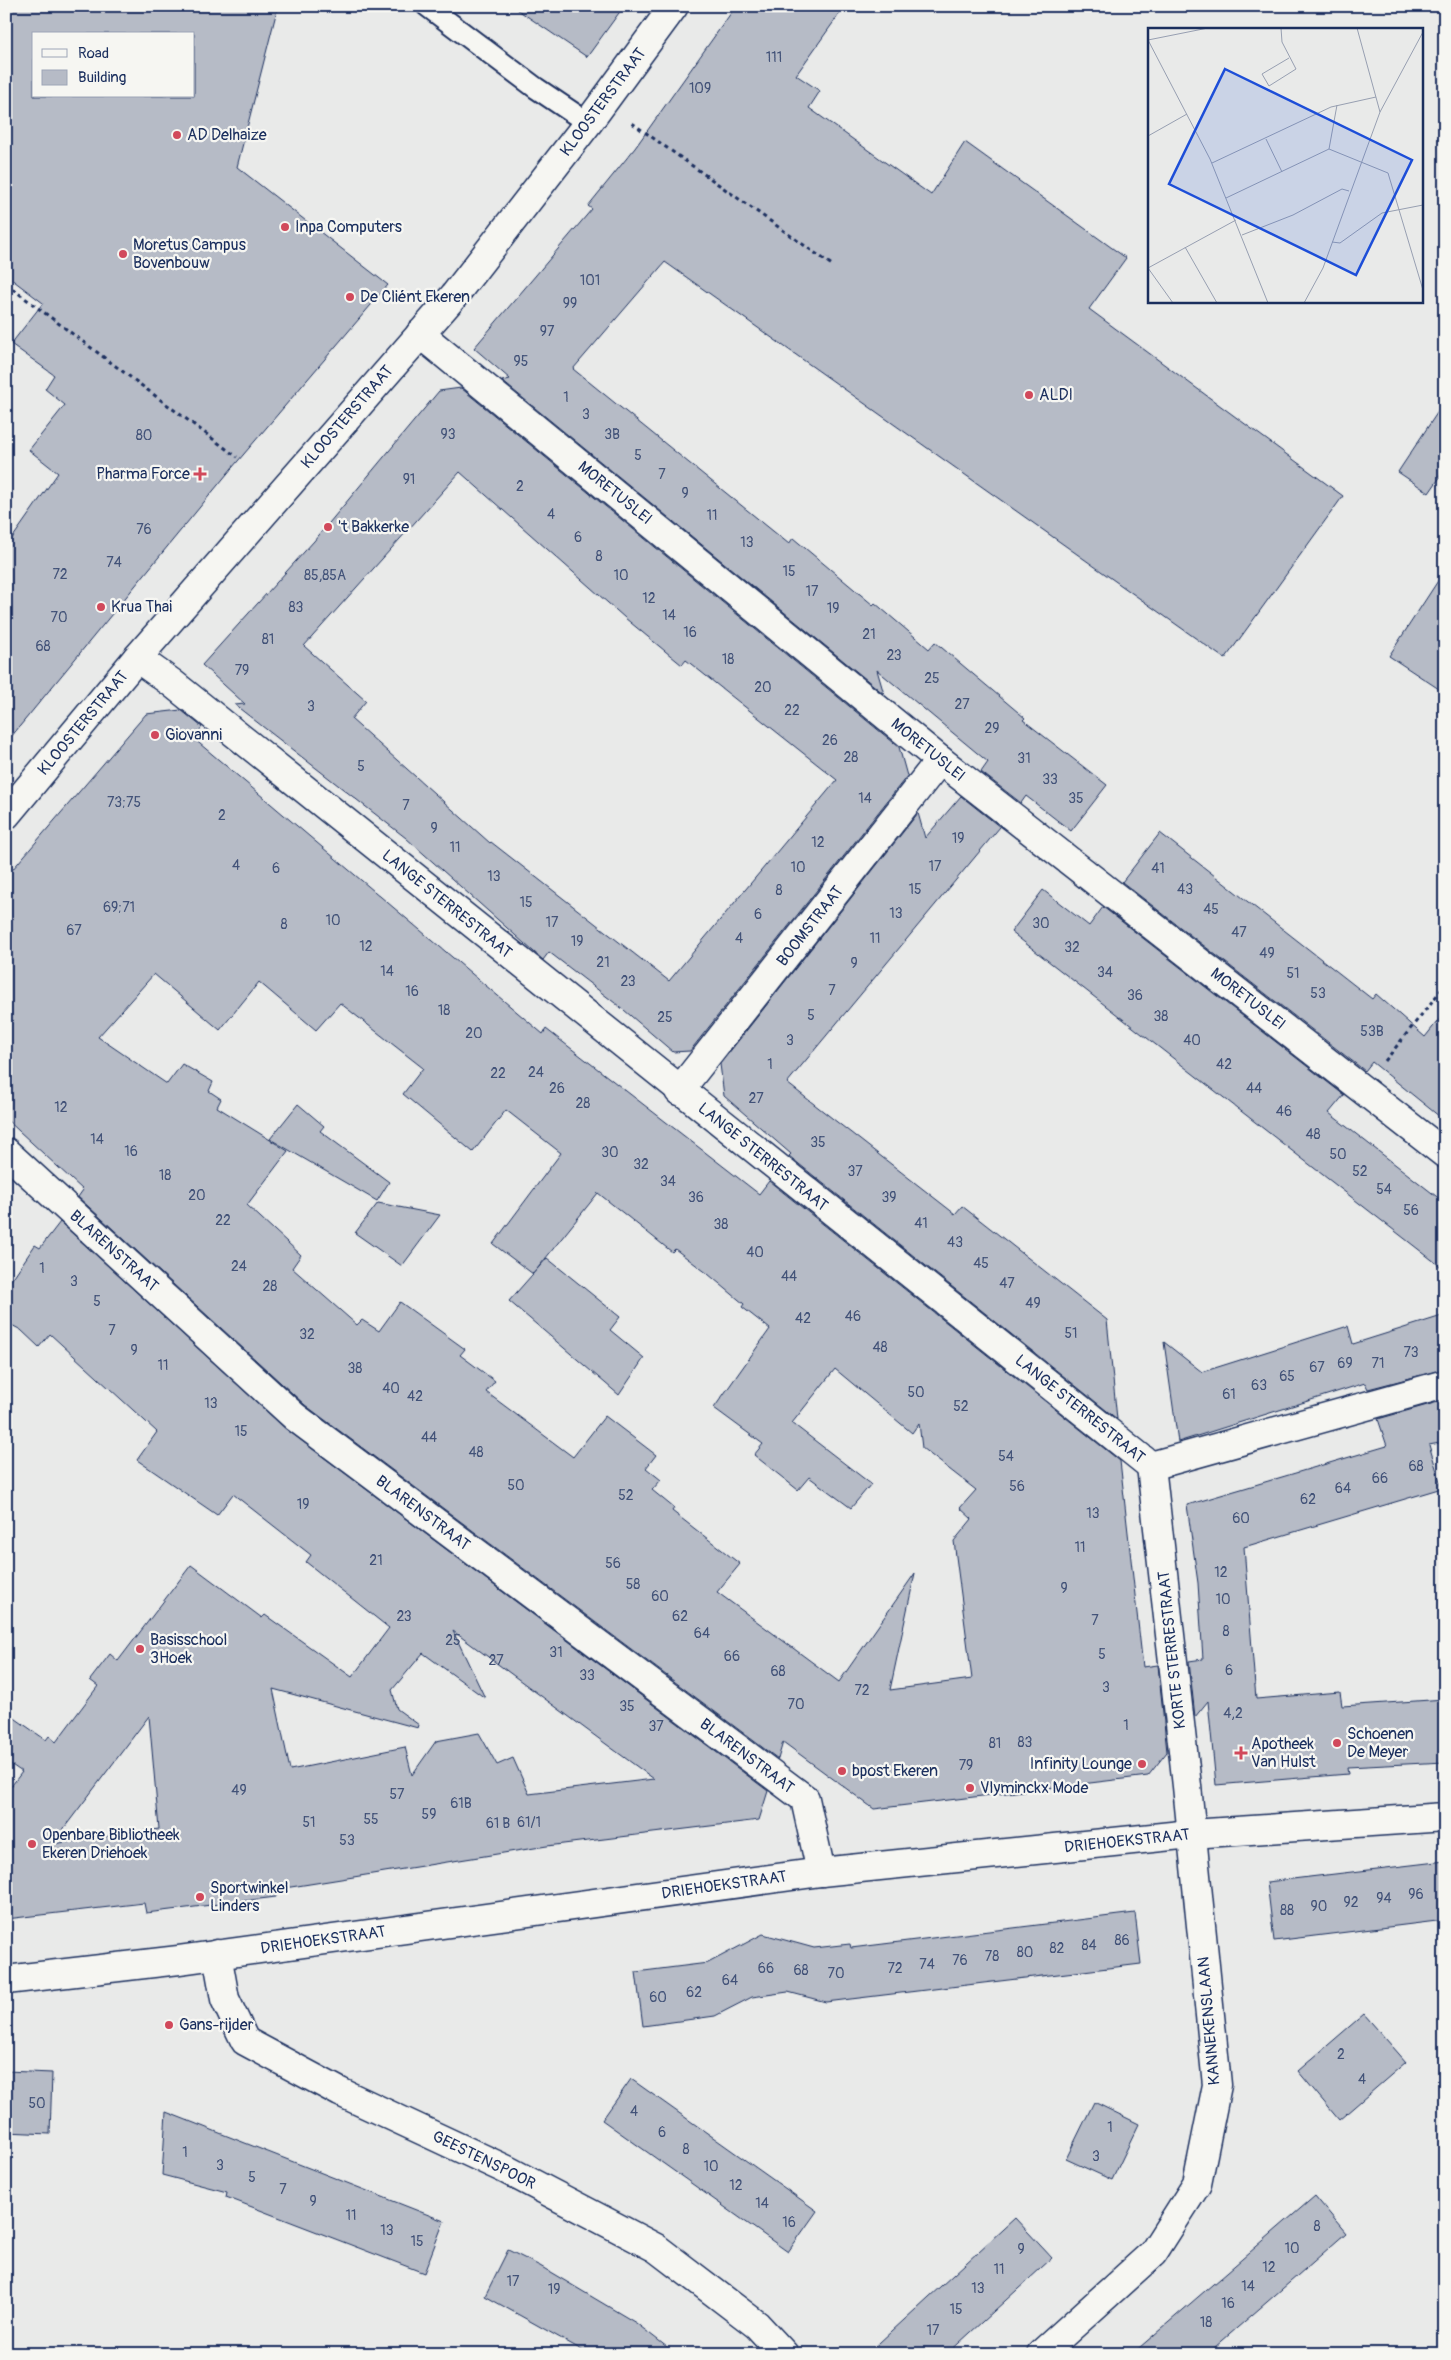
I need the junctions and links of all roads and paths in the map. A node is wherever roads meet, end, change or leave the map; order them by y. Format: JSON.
{"nodes":[{"id":1,"x":427,"y":6,"type":"edge"},
{"id":2,"x":674,"y":6,"type":"edge"},
{"id":3,"x":596,"y":113,"type":"junction"},
{"id":4,"x":832,"y":264,"type":"dead end"},
{"id":5,"x":6,"y":284,"type":"edge"},
{"id":6,"x":420,"y":334,"type":"junction"},
{"id":7,"x":237,"y":457,"type":"dead end"},
{"id":8,"x":137,"y":658,"type":"junction"},
{"id":9,"x":940,"y":760,"type":"junction"},
{"id":10,"x":6,"y":815,"type":"edge"},
{"id":11,"x":1445,"y":985,"type":"edge"},
{"id":12,"x":1364,"y":1089,"type":"junction"},
{"id":13,"x":679,"y":1091,"type":"junction"},
{"id":14,"x":6,"y":1152,"type":"edge"},
{"id":15,"x":1445,"y":1154,"type":"edge"},
{"id":16,"x":1445,"y":1384,"type":"edge"},
{"id":17,"x":1151,"y":1466,"type":"junction"},
{"id":18,"x":1445,"y":1817,"type":"edge"},
{"id":19,"x":1192,"y":1834,"type":"junction"},
{"id":20,"x":821,"y":1872,"type":"junction"},
{"id":21,"x":216,"y":1954,"type":"junction"},
{"id":22,"x":6,"y":1980,"type":"edge"},
{"id":23,"x":784,"y":2354,"type":"edge"},
{"id":24,"x":1041,"y":2354,"type":"edge"}],
"edges":[{"from":1,"to":3,"type":"lane"},
{"from":2,"to":3,"type":"street","name":"KLOOSTERSTRAAT"},
{"from":3,"to":4,"type":"path"},
{"from":3,"to":6,"type":"street","name":"KLOOSTERSTRAAT"},
{"from":5,"to":7,"type":"path"},
{"from":6,"to":8,"type":"street","name":"KLOOSTERSTRAAT"},
{"from":6,"to":9,"type":"street","name":"MORETUSLEI"},
{"from":8,"to":10,"type":"street","name":"KLOOSTERSTRAAT"},
{"from":8,"to":13,"type":"street","name":"LANGE STERRESTRAAT"},
{"from":9,"to":12,"type":"street","name":"MORETUSLEI"},
{"from":9,"to":13,"type":"street","name":"BOOMSTRAAT"},
{"from":11,"to":12,"type":"path"},
{"from":12,"to":15,"type":"street","name":"MORETUSLEI"},
{"from":13,"to":17,"type":"street","name":"LANGE STERRESTRAAT"},
{"from":14,"to":20,"type":"street","name":"BLARENSTRAAT"},
{"from":16,"to":17,"type":"street","name":"LANGE STERRESTRAAT"},
{"from":17,"to":19,"type":"street","name":"KORTE STERRESTRAAT"},
{"from":18,"to":19,"type":"street","name":"DRIEHOEKSTRAAT"},
{"from":19,"to":20,"type":"street","name":"DRIEHOEKSTRAAT"},
{"from":19,"to":24,"type":"street","name":"KANNEKENSLAAN"},
{"from":20,"to":21,"type":"street","name":"DRIEHOEKSTRAAT"},
{"from":21,"to":22,"type":"street","name":"DRIEHOEKSTRAAT"},
{"from":21,"to":23,"type":"street","name":"GEESTENSPOOR"}]}
